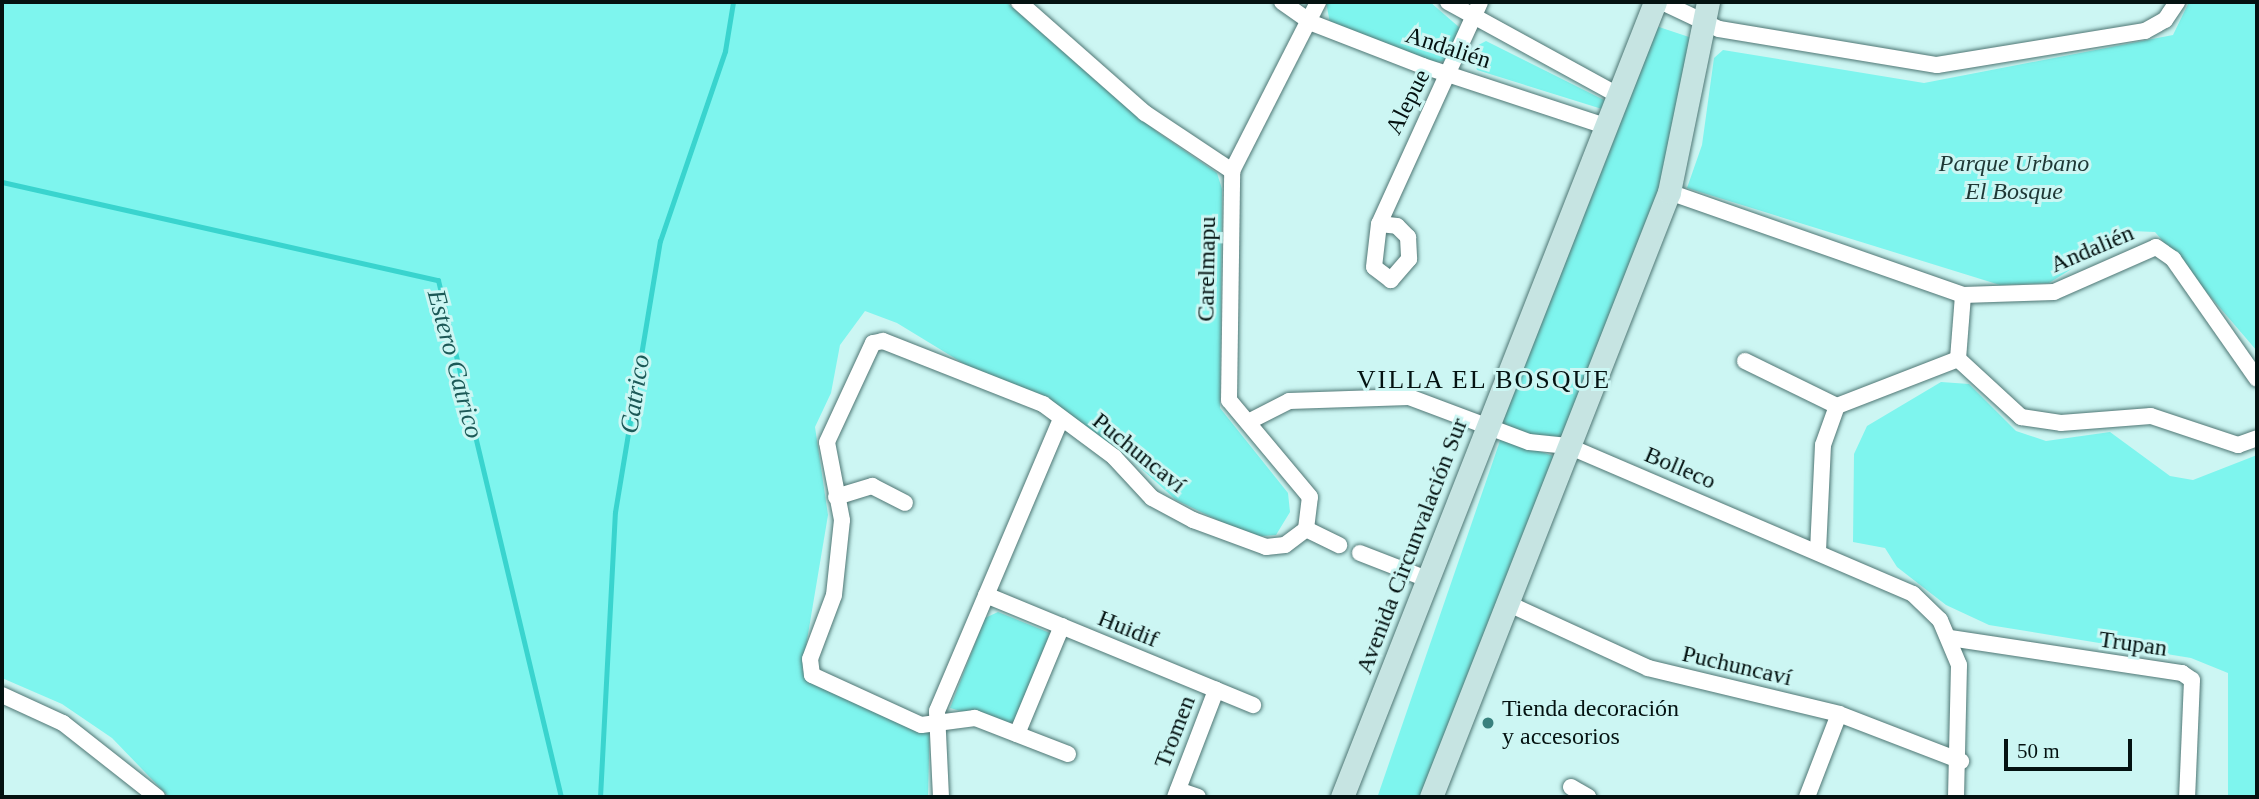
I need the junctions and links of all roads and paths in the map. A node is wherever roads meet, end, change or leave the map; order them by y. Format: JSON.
{"nodes":[{"id":1,"x":1019,"y":2,"type":"edge"},
{"id":2,"x":1282,"y":2,"type":"edge"},
{"id":3,"x":1318,"y":2,"type":"edge"},
{"id":4,"x":1448,"y":2,"type":"edge"},
{"id":5,"x":1480,"y":2,"type":"edge"},
{"id":6,"x":1655,"y":2,"type":"edge"},
{"id":7,"x":1662,"y":2,"type":"edge"},
{"id":8,"x":2177,"y":2,"type":"edge"},
{"id":9,"x":1705,"y":11,"type":"edge"},
{"id":10,"x":1474,"y":19,"type":"junction"},
{"id":11,"x":1312,"y":23,"type":"junction"},
{"id":12,"x":1448,"y":73,"type":"junction"},
{"id":13,"x":1618,"y":95,"type":"junction"},
{"id":14,"x":1606,"y":126,"type":"junction"},
{"id":15,"x":1232,"y":171,"type":"junction"},
{"id":16,"x":1669,"y":192,"type":"junction"},
{"id":17,"x":1379,"y":224,"type":"dead end"},
{"id":18,"x":1963,"y":295,"type":"junction"},
{"id":19,"x":1958,"y":359,"type":"junction"},
{"id":20,"x":1745,"y":360,"type":"dead end"},
{"id":21,"x":2257,"y":379,"type":"edge"},
{"id":22,"x":1837,"y":406,"type":"junction"},
{"id":23,"x":1060,"y":421,"type":"junction"},
{"id":24,"x":1248,"y":422,"type":"junction"},
{"id":25,"x":1487,"y":427,"type":"junction"},
{"id":26,"x":2257,"y":439,"type":"edge"},
{"id":27,"x":1568,"y":446,"type":"junction"},
{"id":28,"x":836,"y":497,"type":"junction"},
{"id":29,"x":905,"y":503,"type":"dead end"},
{"id":30,"x":1306,"y":528,"type":"junction"},
{"id":31,"x":1339,"y":545,"type":"dead end"},
{"id":32,"x":1818,"y":551,"type":"junction"},
{"id":33,"x":1360,"y":553,"type":"dead end"},
{"id":34,"x":1427,"y":579,"type":"junction"},
{"id":35,"x":986,"y":595,"type":"junction"},
{"id":36,"x":1507,"y":603,"type":"junction"},
{"id":37,"x":1062,"y":626,"type":"junction"},
{"id":38,"x":1950,"y":638,"type":"junction"},
{"id":39,"x":1216,"y":690,"type":"junction"},
{"id":40,"x":2,"y":695,"type":"edge"},
{"id":41,"x":1253,"y":705,"type":"dead end"},
{"id":42,"x":1839,"y":714,"type":"junction"},
{"id":43,"x":937,"y":724,"type":"junction"},
{"id":44,"x":1017,"y":734,"type":"junction"},
{"id":45,"x":1068,"y":754,"type":"dead end"},
{"id":46,"x":1961,"y":761,"type":"junction"},
{"id":47,"x":1571,"y":787,"type":"dead end"},
{"id":48,"x":1176,"y":794,"type":"edge"},
{"id":49,"x":157,"y":797,"type":"edge"},
{"id":50,"x":941,"y":797,"type":"edge"},
{"id":51,"x":1198,"y":797,"type":"edge"},
{"id":52,"x":1342,"y":797,"type":"edge"},
{"id":53,"x":1431,"y":797,"type":"edge"},
{"id":54,"x":1588,"y":797,"type":"edge"},
{"id":55,"x":1807,"y":797,"type":"edge"},
{"id":56,"x":1956,"y":797,"type":"edge"},
{"id":57,"x":2187,"y":797,"type":"edge"}],
"edges":[{"from":1,"to":15,"type":"street"},
{"from":2,"to":11,"type":"street","name":"Andalién"},
{"from":3,"to":11,"type":"street","name":"Carelmapu"},
{"from":4,"to":10,"type":"street","name":"Andalién"},
{"from":5,"to":10,"type":"street","name":"Alepue"},
{"from":6,"to":13,"type":"main road","name":"Avenida Circunvalación Sur"},
{"from":7,"to":9,"type":"street"},
{"from":8,"to":9,"type":"street"},
{"from":9,"to":16,"type":"main road"},
{"from":10,"to":12,"type":"street","name":"Alepue"},
{"from":10,"to":13,"type":"street","name":"Andalién"},
{"from":11,"to":12,"type":"street","name":"Andalién"},
{"from":11,"to":15,"type":"street","name":"Carelmapu"},
{"from":12,"to":14,"type":"street","name":"Andalién"},
{"from":12,"to":17,"type":"street","name":"Alepue"},
{"from":13,"to":14,"type":"main road","name":"Avenida Circunvalación Sur"},
{"from":14,"to":25,"type":"main road","name":"Avenida Circunvalación Sur"},
{"from":15,"to":24,"type":"street","name":"Carelmapu"},
{"from":16,"to":18,"type":"street","name":"Andalién"},
{"from":16,"to":27,"type":"main road"},
{"from":18,"to":19,"type":"street"},
{"from":18,"to":21,"type":"street","name":"Andalién"},
{"from":19,"to":22,"type":"street"},
{"from":19,"to":26,"type":"street"},
{"from":20,"to":22,"type":"street"},
{"from":22,"to":32,"type":"street"},
{"from":23,"to":28,"type":"street","name":"Puchuncaví"},
{"from":23,"to":30,"type":"street","name":"Puchuncaví"},
{"from":23,"to":35,"type":"street"},
{"from":24,"to":25,"type":"street","name":"Bolleco"},
{"from":24,"to":30,"type":"street","name":"Carelmapu"},
{"from":25,"to":27,"type":"street","name":"Bolleco"},
{"from":25,"to":34,"type":"main road","name":"Avenida Circunvalación Sur"},
{"from":27,"to":32,"type":"street","name":"Bolleco"},
{"from":27,"to":36,"type":"main road"},
{"from":28,"to":29,"type":"street"},
{"from":28,"to":43,"type":"street"},
{"from":30,"to":31,"type":"street"},
{"from":32,"to":38,"type":"street","name":"Bolleco"},
{"from":33,"to":34,"type":"street"},
{"from":34,"to":52,"type":"main road","name":"Avenida Circunvalación Sur"},
{"from":35,"to":37,"type":"street","name":"Huidif"},
{"from":35,"to":43,"type":"street"},
{"from":36,"to":42,"type":"street","name":"Puchuncaví"},
{"from":36,"to":53,"type":"main road"},
{"from":37,"to":39,"type":"street","name":"Huidif"},
{"from":37,"to":44,"type":"street"},
{"from":38,"to":46,"type":"street","name":"Bolleco"},
{"from":38,"to":57,"type":"street","name":"Trupan"},
{"from":39,"to":41,"type":"street","name":"Huidif"},
{"from":39,"to":48,"type":"street","name":"Tromen"},
{"from":40,"to":49,"type":"street"},
{"from":42,"to":46,"type":"street","name":"Puchuncaví"},
{"from":42,"to":55,"type":"street"},
{"from":43,"to":44,"type":"street"},
{"from":43,"to":50,"type":"street"},
{"from":44,"to":45,"type":"street"},
{"from":46,"to":56,"type":"street","name":"Bolleco"},
{"from":47,"to":54,"type":"street"},
{"from":48,"to":51,"type":"street","name":"Tromen"}]}
